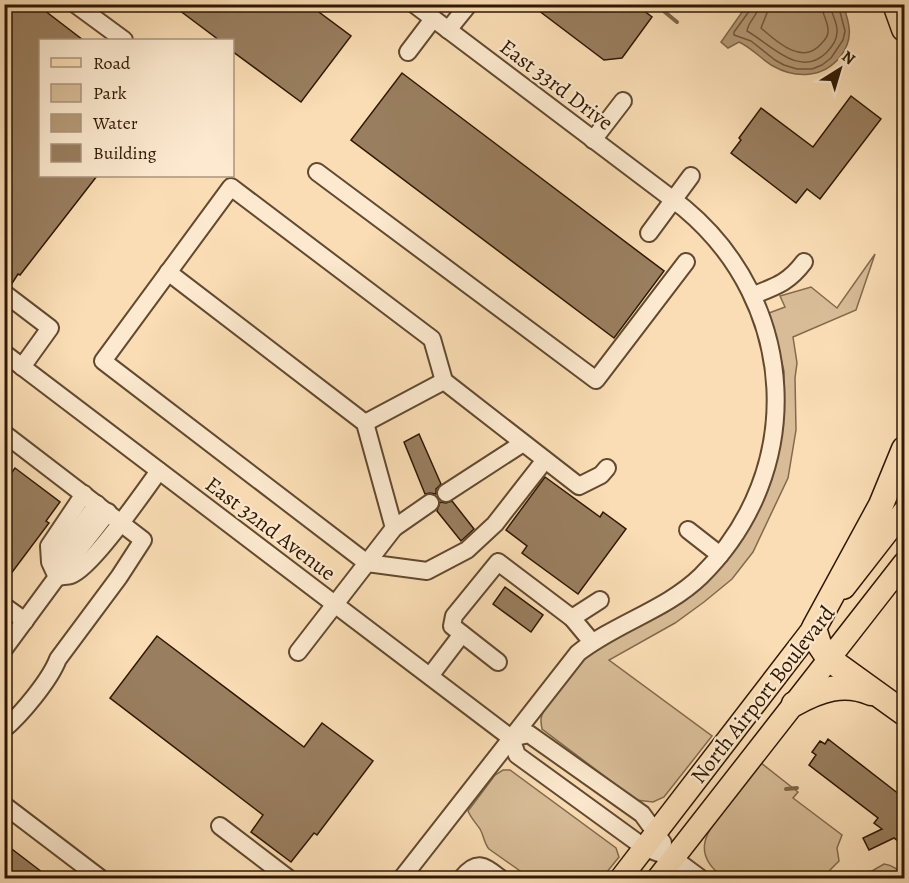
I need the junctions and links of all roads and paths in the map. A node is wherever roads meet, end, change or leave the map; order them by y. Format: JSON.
{"nodes":[{"id":1,"x":75,"y":4,"type":"edge"},
{"id":2,"x":414,"y":4,"type":"edge"},
{"id":3,"x":469,"y":4,"type":"edge"},
{"id":4,"x":895,"y":4,"type":"edge"},
{"id":5,"x":432,"y":18,"type":"junction"},
{"id":6,"x":904,"y":29,"type":"edge"},
{"id":7,"x":448,"y":30,"type":"junction"},
{"id":8,"x":123,"y":39,"type":"edge"},
{"id":9,"x":408,"y":52,"type":"dead end"},
{"id":10,"x":623,"y":101,"type":"dead end"},
{"id":11,"x":593,"y":140,"type":"junction"},
{"id":12,"x":317,"y":172,"type":"dead end"},
{"id":13,"x":691,"y":176,"type":"dead end"},
{"id":14,"x":674,"y":200,"type":"junction"},
{"id":15,"x":649,"y":233,"type":"dead end"},
{"id":16,"x":686,"y":262,"type":"dead end"},
{"id":17,"x":804,"y":262,"type":"dead end"},
{"id":18,"x":168,"y":272,"type":"junction"},
{"id":19,"x":4,"y":293,"type":"edge"},
{"id":20,"x":754,"y":295,"type":"junction"},
{"id":21,"x":11,"y":363,"type":"edge"},
{"id":22,"x":444,"y":381,"type":"junction"},
{"id":23,"x":365,"y":423,"type":"junction"},
{"id":24,"x":5,"y":436,"type":"edge"},
{"id":25,"x":524,"y":443,"type":"junction"},
{"id":26,"x":904,"y":449,"type":"edge"},
{"id":27,"x":545,"y":460,"type":"junction"},
{"id":28,"x":607,"y":468,"type":"dead end"},
{"id":29,"x":159,"y":471,"type":"junction"},
{"id":30,"x":446,"y":493,"type":"dead end"},
{"id":31,"x":430,"y":502,"type":"dead end"},
{"id":32,"x":103,"y":508,"type":"junction"},
{"id":33,"x":904,"y":511,"type":"edge"},
{"id":34,"x":394,"y":528,"type":"junction"},
{"id":35,"x":688,"y":530,"type":"dead end"},
{"id":36,"x":720,"y":555,"type":"junction"},
{"id":37,"x":367,"y":564,"type":"junction"},
{"id":38,"x":904,"y":564,"type":"edge"},
{"id":39,"x":57,"y":577,"type":"junction"},
{"id":40,"x":600,"y":600,"type":"dead end"},
{"id":41,"x":336,"y":604,"type":"junction"},
{"id":42,"x":4,"y":606,"type":"edge"},
{"id":43,"x":572,"y":618,"type":"junction"},
{"id":44,"x":25,"y":621,"type":"junction"},
{"id":45,"x":814,"y":628,"type":"junction"},
{"id":46,"x":462,"y":634,"type":"junction"},
{"id":47,"x":592,"y":642,"type":"junction"},
{"id":48,"x":4,"y":649,"type":"edge"},
{"id":49,"x":298,"y":652,"type":"dead end"},
{"id":50,"x":829,"y":659,"type":"junction"},
{"id":51,"x":498,"y":662,"type":"dead end"},
{"id":52,"x":430,"y":676,"type":"junction"},
{"id":53,"x":794,"y":704,"type":"junction"},
{"id":54,"x":904,"y":714,"type":"edge"},
{"id":55,"x":7,"y":723,"type":"edge"},
{"id":56,"x":511,"y":738,"type":"junction"},
{"id":57,"x":4,"y":805,"type":"edge"},
{"id":58,"x":220,"y":826,"type":"dead end"},
{"id":59,"x":650,"y":840,"type":"junction"},
{"id":60,"x":673,"y":858,"type":"junction"},
{"id":61,"x":100,"y":879,"type":"edge"},
{"id":62,"x":288,"y":879,"type":"edge"},
{"id":63,"x":402,"y":879,"type":"edge"},
{"id":64,"x":462,"y":879,"type":"edge"},
{"id":65,"x":500,"y":879,"type":"edge"},
{"id":66,"x":621,"y":879,"type":"edge"},
{"id":67,"x":658,"y":879,"type":"edge"},
{"id":68,"x":700,"y":879,"type":"edge"}],
"edges":[{"from":1,"to":8,"type":"street"},
{"from":2,"to":5,"type":"street","name":"East 33rd Drive"},
{"from":3,"to":7,"type":"street"},
{"from":4,"to":6,"type":"highway"},
{"from":5,"to":7,"type":"street","name":"East 33rd Drive"},
{"from":5,"to":9,"type":"street"},
{"from":7,"to":11,"type":"street","name":"East 33rd Drive"},
{"from":10,"to":11,"type":"street"},
{"from":11,"to":14,"type":"street","name":"East 33rd Drive"},
{"from":12,"to":16,"type":"street"},
{"from":13,"to":14,"type":"street"},
{"from":14,"to":15,"type":"street"},
{"from":14,"to":20,"type":"street","name":"East 33rd Drive"},
{"from":17,"to":20,"type":"street"},
{"from":18,"to":22,"type":"street"},
{"from":18,"to":23,"type":"street"},
{"from":18,"to":37,"type":"street"},
{"from":19,"to":21,"type":"street"},
{"from":20,"to":36,"type":"street","name":"East 33rd Drive"},
{"from":21,"to":29,"type":"street","name":"East 32nd Avenue"},
{"from":22,"to":23,"type":"street"},
{"from":22,"to":25,"type":"street"},
{"from":23,"to":34,"type":"street"},
{"from":24,"to":32,"type":"street"},
{"from":25,"to":27,"type":"street"},
{"from":25,"to":30,"type":"street"},
{"from":26,"to":45,"type":"highway"},
{"from":27,"to":28,"type":"street"},
{"from":27,"to":37,"type":"street"},
{"from":29,"to":32,"type":"street"},
{"from":29,"to":41,"type":"street","name":"East 32nd Avenue"},
{"from":31,"to":34,"type":"street"},
{"from":32,"to":39,"type":"street"},
{"from":32,"to":39,"type":"street"},
{"from":32,"to":55,"type":"street"},
{"from":33,"to":45,"type":"main road","name":"North Airport Boulevard"},
{"from":34,"to":37,"type":"street"},
{"from":35,"to":36,"type":"street"},
{"from":36,"to":47,"type":"street","name":"East 33rd Drive"},
{"from":37,"to":41,"type":"street"},
{"from":38,"to":50,"type":"main road","name":"North Airport Boulevard"},
{"from":39,"to":44,"type":"street"},
{"from":40,"to":43,"type":"street"},
{"from":41,"to":49,"type":"street"},
{"from":41,"to":52,"type":"street","name":"East 32nd Avenue"},
{"from":42,"to":44,"type":"street"},
{"from":43,"to":46,"type":"street"},
{"from":43,"to":47,"type":"street"},
{"from":44,"to":48,"type":"street"},
{"from":45,"to":50,"type":"highway"},
{"from":45,"to":59,"type":"main road","name":"North Airport Boulevard"},
{"from":46,"to":51,"type":"street"},
{"from":46,"to":52,"type":"street"},
{"from":47,"to":56,"type":"street","name":"East 33rd Drive"},
{"from":50,"to":53,"type":"main road","name":"North Airport Boulevard"},
{"from":50,"to":54,"type":"highway"},
{"from":52,"to":56,"type":"street","name":"East 32nd Avenue"},
{"from":53,"to":54,"type":"highway"},
{"from":53,"to":60,"type":"main road","name":"North Airport Boulevard"},
{"from":56,"to":59,"type":"street","name":"East 32nd Avenue"},
{"from":56,"to":59,"type":"street","name":"East 32nd Avenue"},
{"from":56,"to":63,"type":"street","name":"East 33rd Drive"},
{"from":57,"to":61,"type":"street"},
{"from":58,"to":62,"type":"street"},
{"from":59,"to":60,"type":"street","name":"East 32nd Avenue"},
{"from":59,"to":66,"type":"main road","name":"North Airport Boulevard"},
{"from":60,"to":67,"type":"main road","name":"North Airport Boulevard"},
{"from":60,"to":68,"type":"street","name":"East 32nd Avenue"},
{"from":64,"to":65,"type":"street"}]}
